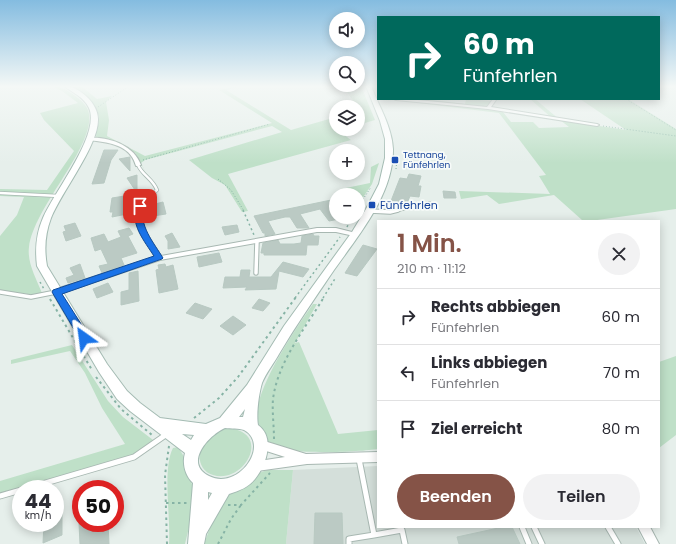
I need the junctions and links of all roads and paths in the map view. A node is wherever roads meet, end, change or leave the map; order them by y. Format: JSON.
{"nodes":[{"id":1,"x":93,"y":111,"type":"edge"},
{"id":2,"x":380,"y":111,"type":"edge"},
{"id":3,"x":509,"y":111,"type":"edge"},
{"id":4,"x":646,"y":111,"type":"edge"},
{"id":5,"x":270,"y":124,"type":"dead end"},
{"id":6,"x":597,"y":126,"type":"joint"},
{"id":7,"x":676,"y":130,"type":"edge"},
{"id":8,"x":676,"y":136,"type":"edge"},
{"id":9,"x":90,"y":139,"type":"junction"},
{"id":10,"x":138,"y":164,"type":"junction"},
{"id":11,"x":218,"y":178,"type":"dead end"},
{"id":12,"x":372,"y":186,"type":"dead end"},
{"id":13,"x":0,"y":193,"type":"edge"},
{"id":14,"x":59,"y":196,"type":"junction"},
{"id":15,"x":365,"y":196,"type":"edge"},
{"id":16,"x":430,"y":203,"type":"dead end"},
{"id":17,"x":368,"y":211,"type":"junction"},
{"id":18,"x":140,"y":224,"type":"joint"},
{"id":19,"x":351,"y":224,"type":"edge"},
{"id":20,"x":349,"y":232,"type":"junction"},
{"id":21,"x":257,"y":241,"type":"junction"},
{"id":22,"x":159,"y":258,"type":"junction"},
{"id":23,"x":256,"y":273,"type":"dead end"},
{"id":24,"x":39,"y":279,"type":"dead end"},
{"id":25,"x":0,"y":292,"type":"edge"},
{"id":26,"x":52,"y":293,"type":"junction"},
{"id":27,"x":256,"y":384,"type":"junction"},
{"id":28,"x":225,"y":422,"type":"junction"},
{"id":29,"x":251,"y":427,"type":"junction"},
{"id":30,"x":185,"y":428,"type":"junction"},
{"id":31,"x":206,"y":431,"type":"junction"},
{"id":32,"x":163,"y":432,"type":"junction"},
{"id":33,"x":261,"y":445,"type":"junction"},
{"id":34,"x":193,"y":450,"type":"junction"},
{"id":35,"x":377,"y":457,"type":"edge"},
{"id":36,"x":307,"y":459,"type":"junction"},
{"id":37,"x":359,"y":459,"type":"junction"},
{"id":38,"x":257,"y":466,"type":"junction"},
{"id":39,"x":56,"y":480,"type":"edge"},
{"id":40,"x":201,"y":481,"type":"junction"},
{"id":41,"x":224,"y":487,"type":"junction"},
{"id":42,"x":12,"y":493,"type":"edge"},
{"id":43,"x":0,"y":496,"type":"edge"},
{"id":44,"x":241,"y":505,"type":"dead end"},
{"id":45,"x":522,"y":528,"type":"edge"},
{"id":46,"x":534,"y":528,"type":"edge"},
{"id":47,"x":609,"y":528,"type":"edge"},
{"id":48,"x":645,"y":528,"type":"edge"},
{"id":49,"x":374,"y":535,"type":"junction"},
{"id":50,"x":197,"y":538,"type":"edge"},
{"id":51,"x":167,"y":544,"type":"edge"},
{"id":52,"x":218,"y":544,"type":"edge"},
{"id":53,"x":349,"y":544,"type":"edge"},
{"id":54,"x":405,"y":544,"type":"edge"},
{"id":55,"x":529,"y":544,"type":"edge"},
{"id":56,"x":542,"y":544,"type":"edge"},
{"id":57,"x":618,"y":544,"type":"edge"},
{"id":58,"x":653,"y":544,"type":"edge"}],
"edges":[{"from":1,"to":9,"type":"main road"},
{"from":2,"to":17,"type":"main road"},
{"from":3,"to":6,"type":"street"},
{"from":4,"to":7,"type":"path"},
{"from":5,"to":10,"type":"path"},
{"from":6,"to":8,"type":"path"},
{"from":9,"to":10,"type":"street"},
{"from":9,"to":14,"type":"main road"},
{"from":10,"to":18,"type":"lane"},
{"from":11,"to":21,"type":"path"},
{"from":12,"to":15,"type":"path"},
{"from":13,"to":14,"type":"lane"},
{"from":14,"to":26,"type":"main road"},
{"from":16,"to":17,"type":"lane"},
{"from":17,"to":20,"type":"main road"},
{"from":18,"to":22,"type":"street"},
{"from":19,"to":20,"type":"path"},
{"from":20,"to":21,"type":"street"},
{"from":20,"to":27,"type":"main road"},
{"from":20,"to":30,"type":"path"},
{"from":21,"to":22,"type":"street"},
{"from":21,"to":23,"type":"lane"},
{"from":22,"to":26,"type":"street"},
{"from":24,"to":26,"type":"path"},
{"from":25,"to":26,"type":"lane"},
{"from":26,"to":32,"type":"main road"},
{"from":26,"to":32,"type":"path"},
{"from":27,"to":28,"type":"main road"},
{"from":27,"to":29,"type":"main road"},
{"from":28,"to":29,"type":"main road"},
{"from":28,"to":31,"type":"main road"},
{"from":29,"to":33,"type":"main road"},
{"from":30,"to":31,"type":"main road"},
{"from":30,"to":32,"type":"main road"},
{"from":31,"to":34,"type":"main road"},
{"from":32,"to":34,"type":"main road"},
{"from":32,"to":39,"type":"lane"},
{"from":32,"to":51,"type":"path"},
{"from":33,"to":36,"type":"street"},
{"from":33,"to":38,"type":"main road"},
{"from":34,"to":40,"type":"main road"},
{"from":35,"to":37,"type":"street"},
{"from":36,"to":37,"type":"street"},
{"from":36,"to":38,"type":"street"},
{"from":37,"to":49,"type":"lane"},
{"from":38,"to":41,"type":"main road"},
{"from":40,"to":41,"type":"main road"},
{"from":40,"to":50,"type":"main road"},
{"from":41,"to":50,"type":"main road"},
{"from":42,"to":43,"type":"lane"},
{"from":44,"to":52,"type":"path"},
{"from":45,"to":55,"type":"lane"},
{"from":46,"to":56,"type":"lane"},
{"from":47,"to":57,"type":"lane"},
{"from":48,"to":58,"type":"street"},
{"from":49,"to":53,"type":"lane"},
{"from":49,"to":54,"type":"lane"}]}
